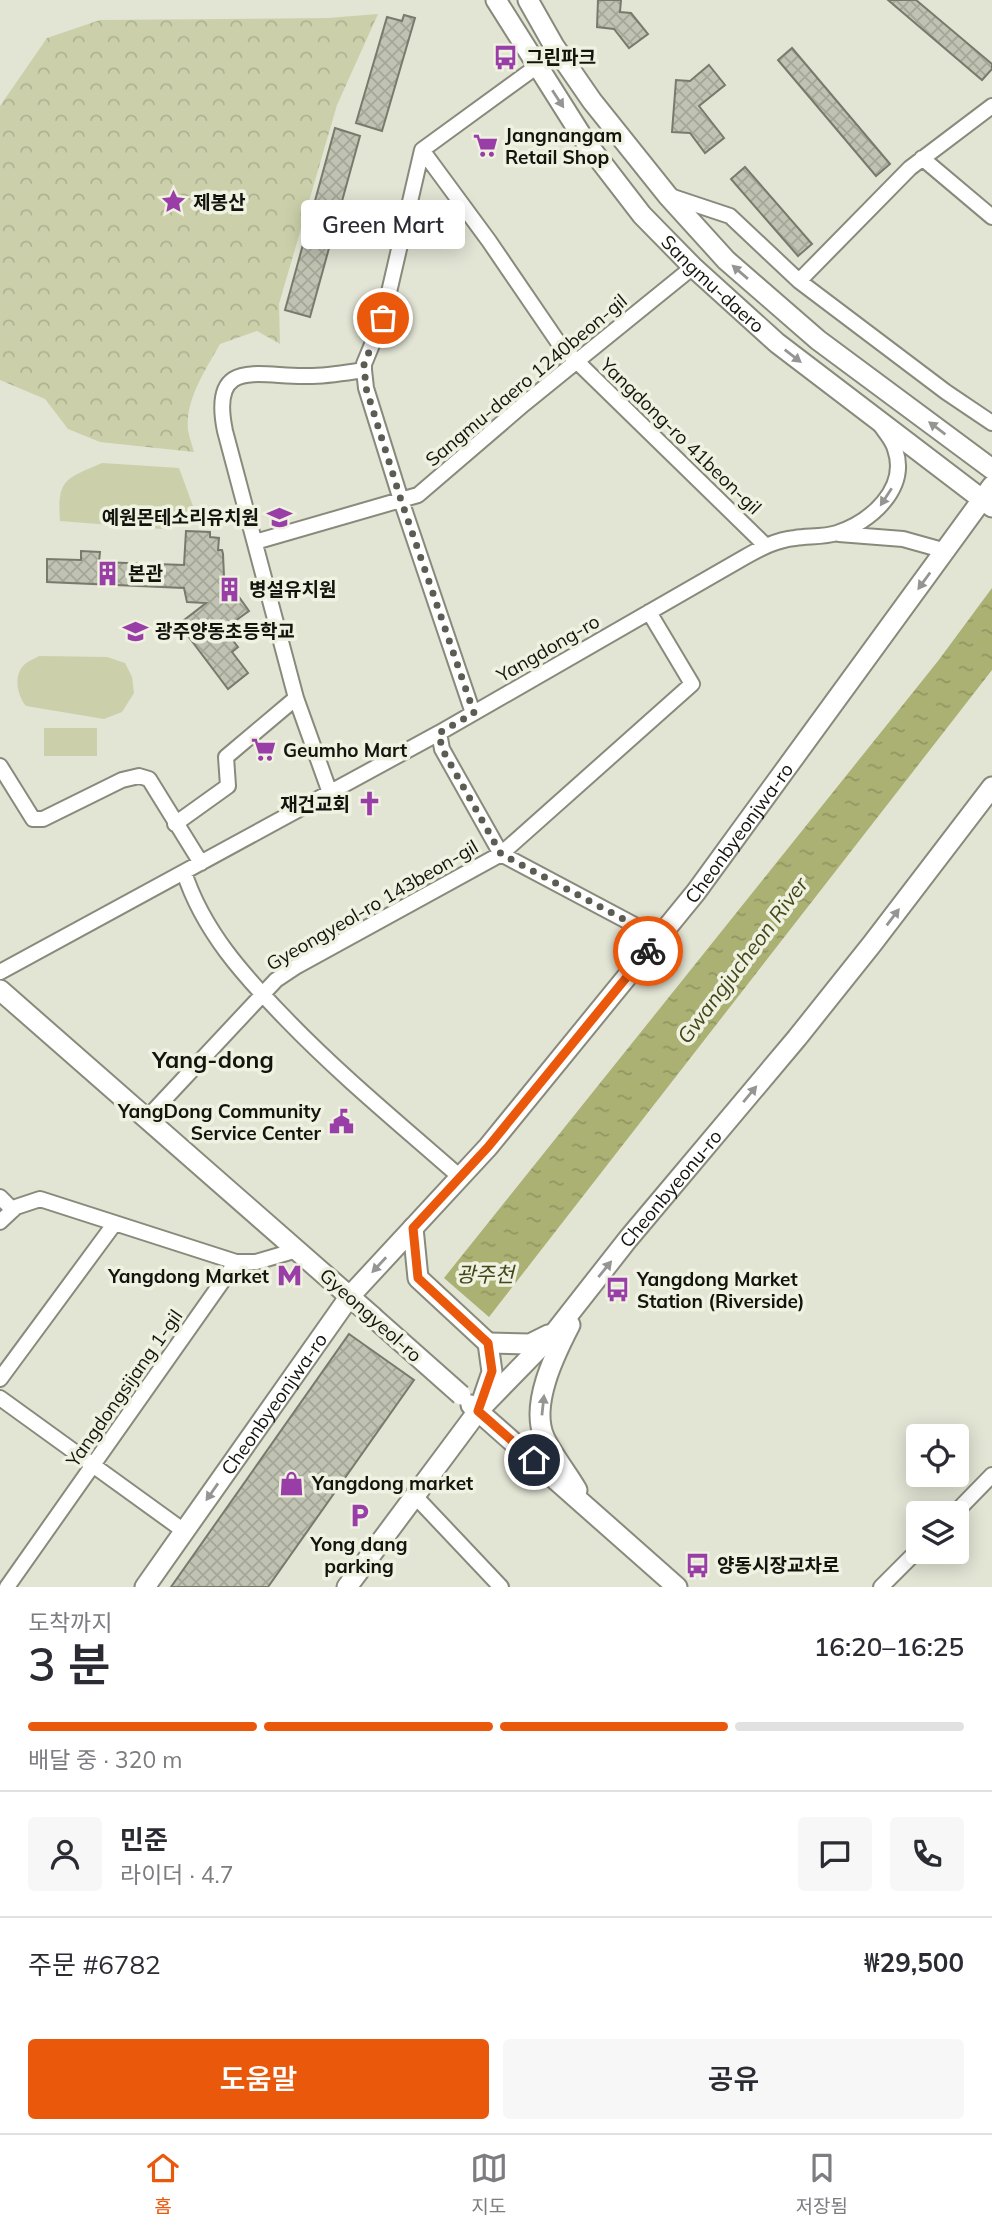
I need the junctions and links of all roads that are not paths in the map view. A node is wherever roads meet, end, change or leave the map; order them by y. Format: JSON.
{"nodes":[{"id":1,"x":496,"y":0,"type":"edge"},
{"id":2,"x":528,"y":0,"type":"edge"},
{"id":3,"x":536,"y":67,"type":"junction"},
{"id":4,"x":992,"y":106,"type":"edge"},
{"id":5,"x":422,"y":150,"type":"junction"},
{"id":6,"x":922,"y":158,"type":"junction"},
{"id":7,"x":668,"y":196,"type":"junction"},
{"id":8,"x":992,"y":217,"type":"edge"},
{"id":9,"x":693,"y":267,"type":"junction"},
{"id":10,"x":799,"y":281,"type":"junction"},
{"id":11,"x":577,"y":363,"type":"junction"},
{"id":12,"x":364,"y":370,"type":"junction"},
{"id":13,"x":872,"y":414,"type":"junction"},
{"id":14,"x":992,"y":422,"type":"edge"},
{"id":15,"x":990,"y":463,"type":"edge"},
{"id":16,"x":989,"y":497,"type":"edge"},
{"id":17,"x":401,"y":500,"type":"junction"},
{"id":18,"x":834,"y":534,"type":"junction"},
{"id":19,"x":255,"y":542,"type":"junction"},
{"id":20,"x":766,"y":546,"type":"junction"},
{"id":21,"x":946,"y":551,"type":"junction"},
{"id":22,"x":649,"y":612,"type":"junction"},
{"id":23,"x":296,"y":698,"type":"junction"},
{"id":24,"x":474,"y":713,"type":"junction"},
{"id":25,"x":439,"y":733,"type":"junction"},
{"id":26,"x":0,"y":766,"type":"edge"},
{"id":27,"x":992,"y":787,"type":"edge"},
{"id":28,"x":330,"y":793,"type":"junction"},
{"id":29,"x":175,"y":824,"type":"junction"},
{"id":30,"x":501,"y":854,"type":"junction"},
{"id":31,"x":201,"y":863,"type":"junction"},
{"id":32,"x":184,"y":872,"type":"junction"},
{"id":33,"x":659,"y":938,"type":"junction"},
{"id":34,"x":0,"y":972,"type":"edge"},
{"id":35,"x":0,"y":990,"type":"edge"},
{"id":36,"x":261,"y":993,"type":"junction"},
{"id":37,"x":147,"y":1118,"type":"junction"},
{"id":38,"x":460,"y":1177,"type":"junction"},
{"id":39,"x":0,"y":1197,"type":"edge"},
{"id":40,"x":13,"y":1210,"type":"junction"},
{"id":41,"x":0,"y":1222,"type":"edge"},
{"id":42,"x":116,"y":1223,"type":"junction"},
{"id":43,"x":413,"y":1228,"type":"junction"},
{"id":44,"x":297,"y":1250,"type":"junction"},
{"id":45,"x":236,"y":1262,"type":"junction"},
{"id":46,"x":584,"y":1295,"type":"junction"},
{"id":47,"x":350,"y":1296,"type":"junction"},
{"id":48,"x":555,"y":1332,"type":"junction"},
{"id":49,"x":488,"y":1343,"type":"junction"},
{"id":50,"x":0,"y":1379,"type":"edge"},
{"id":51,"x":1,"y":1402,"type":"edge"},
{"id":52,"x":478,"y":1411,"type":"junction"},
{"id":53,"x":92,"y":1466,"type":"junction"},
{"id":54,"x":992,"y":1475,"type":"edge"},
{"id":55,"x":414,"y":1495,"type":"junction"},
{"id":56,"x":967,"y":1501,"type":"edge"},
{"id":57,"x":589,"y":1509,"type":"junction"},
{"id":58,"x":184,"y":1531,"type":"junction"},
{"id":59,"x":906,"y":1562,"type":"edge"},
{"id":60,"x":498,"y":1586,"type":"edge"},
{"id":61,"x":7,"y":1587,"type":"edge"},
{"id":62,"x":145,"y":1587,"type":"edge"},
{"id":63,"x":347,"y":1587,"type":"edge"},
{"id":64,"x":677,"y":1587,"type":"edge"},
{"id":65,"x":881,"y":1587,"type":"edge"}],
"edges":[{"from":1,"to":3,"type":"street","name":"Sangmu-daero"},
{"from":2,"to":7,"type":"street","name":"Sangmu-daero"},
{"from":3,"to":5,"type":"street"},
{"from":3,"to":9,"type":"street","name":"Sangmu-daero","one_way":true},
{"from":4,"to":6,"type":"street"},
{"from":5,"to":11,"type":"street","name":"Yangdong-ro 41beon-gil"},
{"from":5,"to":12,"type":"street"},
{"from":6,"to":8,"type":"street"},
{"from":6,"to":10,"type":"street"},
{"from":7,"to":10,"type":"street"},
{"from":15,"to":7,"type":"street","name":"Sangmu-daero","one_way":true},
{"from":9,"to":11,"type":"street","name":"Sangmu-daero 1240beon-gil"},
{"from":9,"to":13,"type":"street","name":"Sangmu-daero","one_way":true},
{"from":10,"to":14,"type":"street"},
{"from":11,"to":17,"type":"street","name":"Sangmu-daero 1240beon-gil"},
{"from":11,"to":20,"type":"street","name":"Yangdong-ro 41beon-gil"},
{"from":12,"to":17,"type":"street"},
{"from":12,"to":19,"type":"street"},
{"from":13,"to":16,"type":"street","name":"Sangmu-daero"},
{"from":13,"to":18,"type":"street","name":"Yangdong-ro","one_way":true},
{"from":16,"to":21,"type":"street","name":"Cheonbyeonjwa-ro"},
{"from":17,"to":19,"type":"street","name":"Sangmu-daero 1240beon-gil"},
{"from":17,"to":24,"type":"street"},
{"from":18,"to":20,"type":"street","name":"Yangdong-ro"},
{"from":18,"to":21,"type":"street"},
{"from":19,"to":23,"type":"street"},
{"from":20,"to":22,"type":"street","name":"Yangdong-ro"},
{"from":21,"to":33,"type":"street","name":"Cheonbyeonjwa-ro","one_way":true},
{"from":22,"to":24,"type":"street","name":"Yangdong-ro"},
{"from":22,"to":30,"type":"street","name":"Gyeongyeol-ro 143beon-gil"},
{"from":23,"to":28,"type":"street"},
{"from":23,"to":29,"type":"street"},
{"from":24,"to":25,"type":"street","name":"Yangdong-ro"},
{"from":25,"to":28,"type":"street","name":"Yangdong-ro"},
{"from":25,"to":30,"type":"street"},
{"from":26,"to":29,"type":"street"},
{"from":46,"to":27,"type":"street","name":"Cheonbyeonu-ro","one_way":true},
{"from":28,"to":31,"type":"street","name":"Yangdong-ro"},
{"from":29,"to":31,"type":"street"},
{"from":30,"to":33,"type":"street"},
{"from":30,"to":36,"type":"street","name":"Gyeongyeol-ro 143beon-gil"},
{"from":31,"to":32,"type":"street","name":"Yangdong-ro"},
{"from":32,"to":34,"type":"street","name":"Yangdong-ro"},
{"from":32,"to":36,"type":"street"},
{"from":33,"to":38,"type":"street","name":"Cheonbyeonjwa-ro"},
{"from":35,"to":37,"type":"street","name":"Gyeongyeol-ro"},
{"from":36,"to":37,"type":"street","name":"Gyeongyeol-ro 143beon-gil"},
{"from":36,"to":38,"type":"street"},
{"from":37,"to":44,"type":"street","name":"Gyeongyeol-ro"},
{"from":38,"to":43,"type":"street","name":"Cheonbyeonjwa-ro"},
{"from":39,"to":40,"type":"street"},
{"from":40,"to":41,"type":"street"},
{"from":40,"to":42,"type":"street"},
{"from":42,"to":45,"type":"street"},
{"from":42,"to":50,"type":"street"},
{"from":43,"to":47,"type":"street","name":"Cheonbyeonjwa-ro","one_way":true},
{"from":43,"to":49,"type":"street"},
{"from":44,"to":45,"type":"street"},
{"from":44,"to":47,"type":"street","name":"Gyeongyeol-ro"},
{"from":45,"to":53,"type":"street","name":"Yangdongsijang 1-gil"},
{"from":46,"to":48,"type":"street","name":"Cheonbyeonu-ro"},
{"from":57,"to":46,"type":"street","one_way":true},
{"from":47,"to":52,"type":"street","name":"Gyeongyeol-ro","bridge":true},
{"from":47,"to":58,"type":"street","name":"Cheonbyeonjwa-ro","one_way":true},
{"from":48,"to":49,"type":"street"},
{"from":48,"to":52,"type":"street","name":"Cheonbyeonu-ro"},
{"from":49,"to":52,"type":"street"},
{"from":51,"to":53,"type":"street"},
{"from":52,"to":55,"type":"street","name":"Cheonbyeonu-ro"},
{"from":52,"to":57,"type":"street","name":"Gyeongyeol-ro"},
{"from":53,"to":58,"type":"street"},
{"from":53,"to":61,"type":"street","name":"Yangdongsijang 1-gil"},
{"from":54,"to":56,"type":"street"},
{"from":55,"to":60,"type":"street"},
{"from":55,"to":63,"type":"street","name":"Cheonbyeonu-ro"},
{"from":57,"to":64,"type":"street","name":"Gyeongyeol-ro"},
{"from":58,"to":62,"type":"street","name":"Cheonbyeonjwa-ro"},
{"from":59,"to":65,"type":"street"}]}
